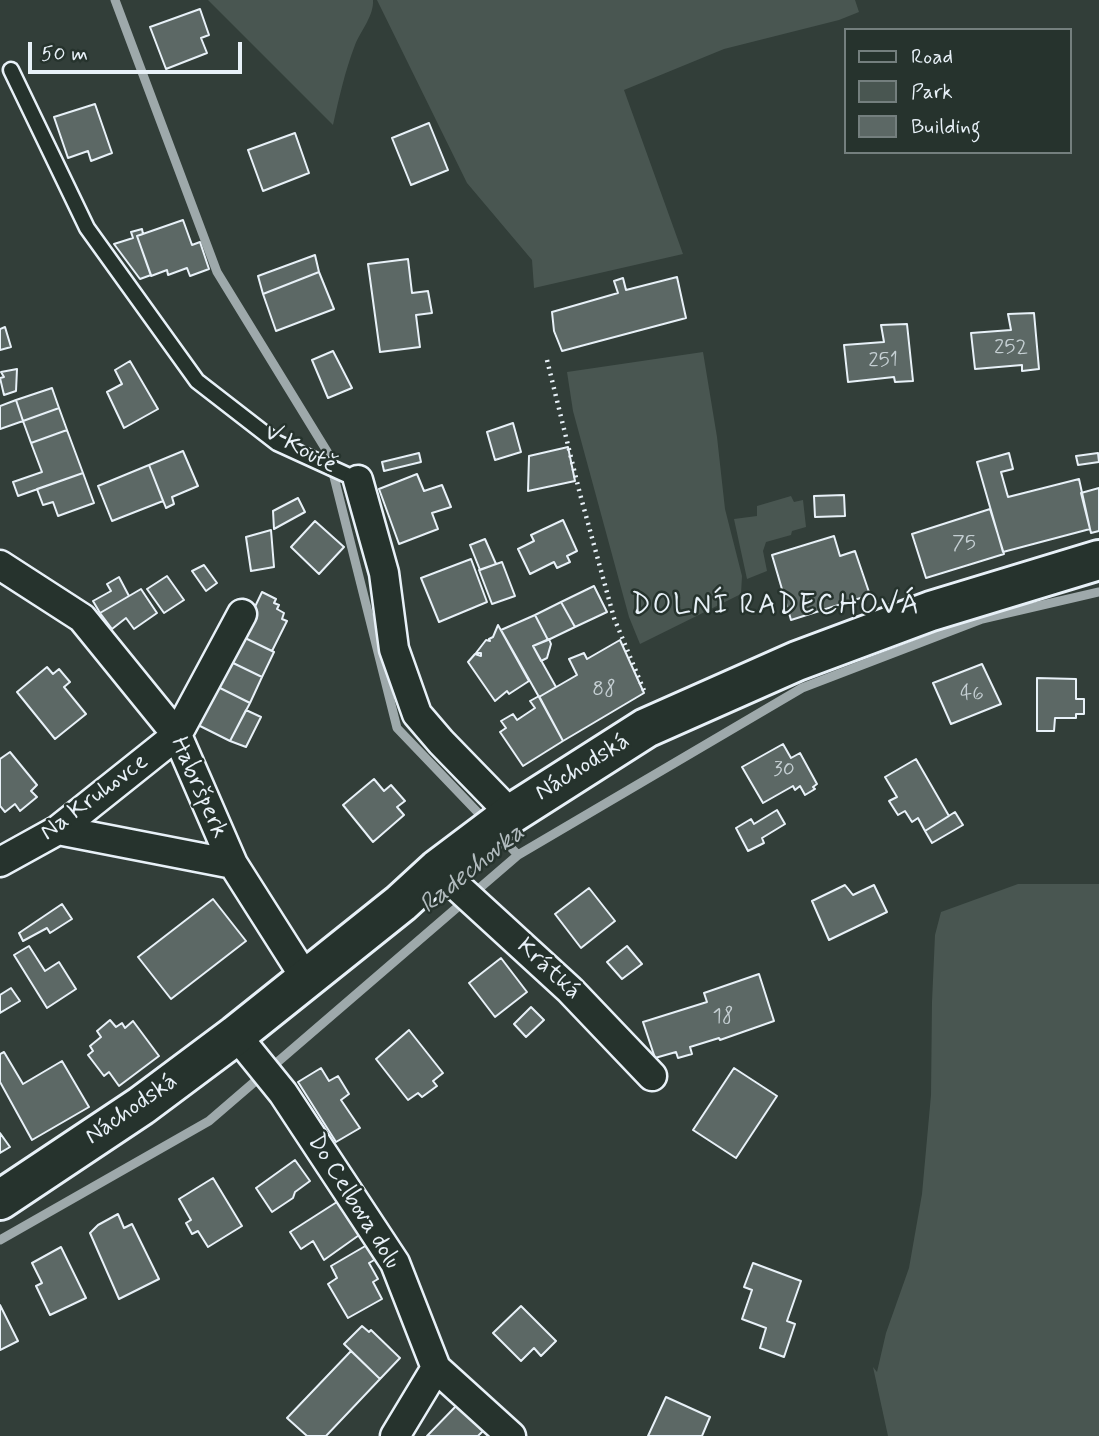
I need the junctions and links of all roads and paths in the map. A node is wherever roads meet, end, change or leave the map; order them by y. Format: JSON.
{"nodes":[{"id":1,"x":11,"y":70,"type":"dead end"},
{"id":2,"x":547,"y":360,"type":"dead end"},
{"id":3,"x":358,"y":480,"type":"joint"},
{"id":4,"x":1099,"y":559,"type":"edge"},
{"id":5,"x":0,"y":565,"type":"edge"},
{"id":6,"x":242,"y":614,"type":"dead end"},
{"id":7,"x":657,"y":723,"type":"junction"},
{"id":8,"x":177,"y":735,"type":"junction"},
{"id":9,"x":511,"y":814,"type":"junction"},
{"id":10,"x":58,"y":830,"type":"junction"},
{"id":11,"x":0,"y":862,"type":"edge"},
{"id":12,"x":233,"y":864,"type":"junction"},
{"id":13,"x":438,"y":869,"type":"junction"},
{"id":14,"x":306,"y":979,"type":"junction"},
{"id":15,"x":236,"y":1035,"type":"junction"},
{"id":16,"x":652,"y":1076,"type":"dead end"},
{"id":17,"x":0,"y":1200,"type":"edge"},
{"id":18,"x":436,"y":1368,"type":"junction"},
{"id":19,"x":395,"y":1436,"type":"edge"},
{"id":20,"x":512,"y":1436,"type":"edge"}],
"edges":[{"from":1,"to":3,"type":"lane","name":"V Koutě"},
{"from":2,"to":7,"type":"path"},
{"from":3,"to":9,"type":"street","name":"V Koutě"},
{"from":4,"to":7,"type":"main road","name":"Náchodská"},
{"from":5,"to":8,"type":"street","name":"Habršperk"},
{"from":6,"to":8,"type":"street","name":"Na Kruhovce"},
{"from":7,"to":9,"type":"main road","name":"Náchodská"},
{"from":8,"to":10,"type":"street","name":"Na Kruhovce"},
{"from":8,"to":12,"type":"street","name":"Habršperk"},
{"from":9,"to":13,"type":"main road","name":"Náchodská"},
{"from":10,"to":11,"type":"street","name":"Na Kruhovce"},
{"from":10,"to":12,"type":"street"},
{"from":12,"to":14,"type":"street","name":"Habršperk"},
{"from":13,"to":14,"type":"main road","name":"Náchodská"},
{"from":13,"to":16,"type":"street","name":"Krátká"},
{"from":14,"to":15,"type":"main road","name":"Náchodská"},
{"from":15,"to":17,"type":"main road","name":"Náchodská"},
{"from":15,"to":18,"type":"street","name":"Do Celbova dolu"},
{"from":18,"to":19,"type":"street"},
{"from":18,"to":20,"type":"street","name":"Do Celbova dolu"}]}
